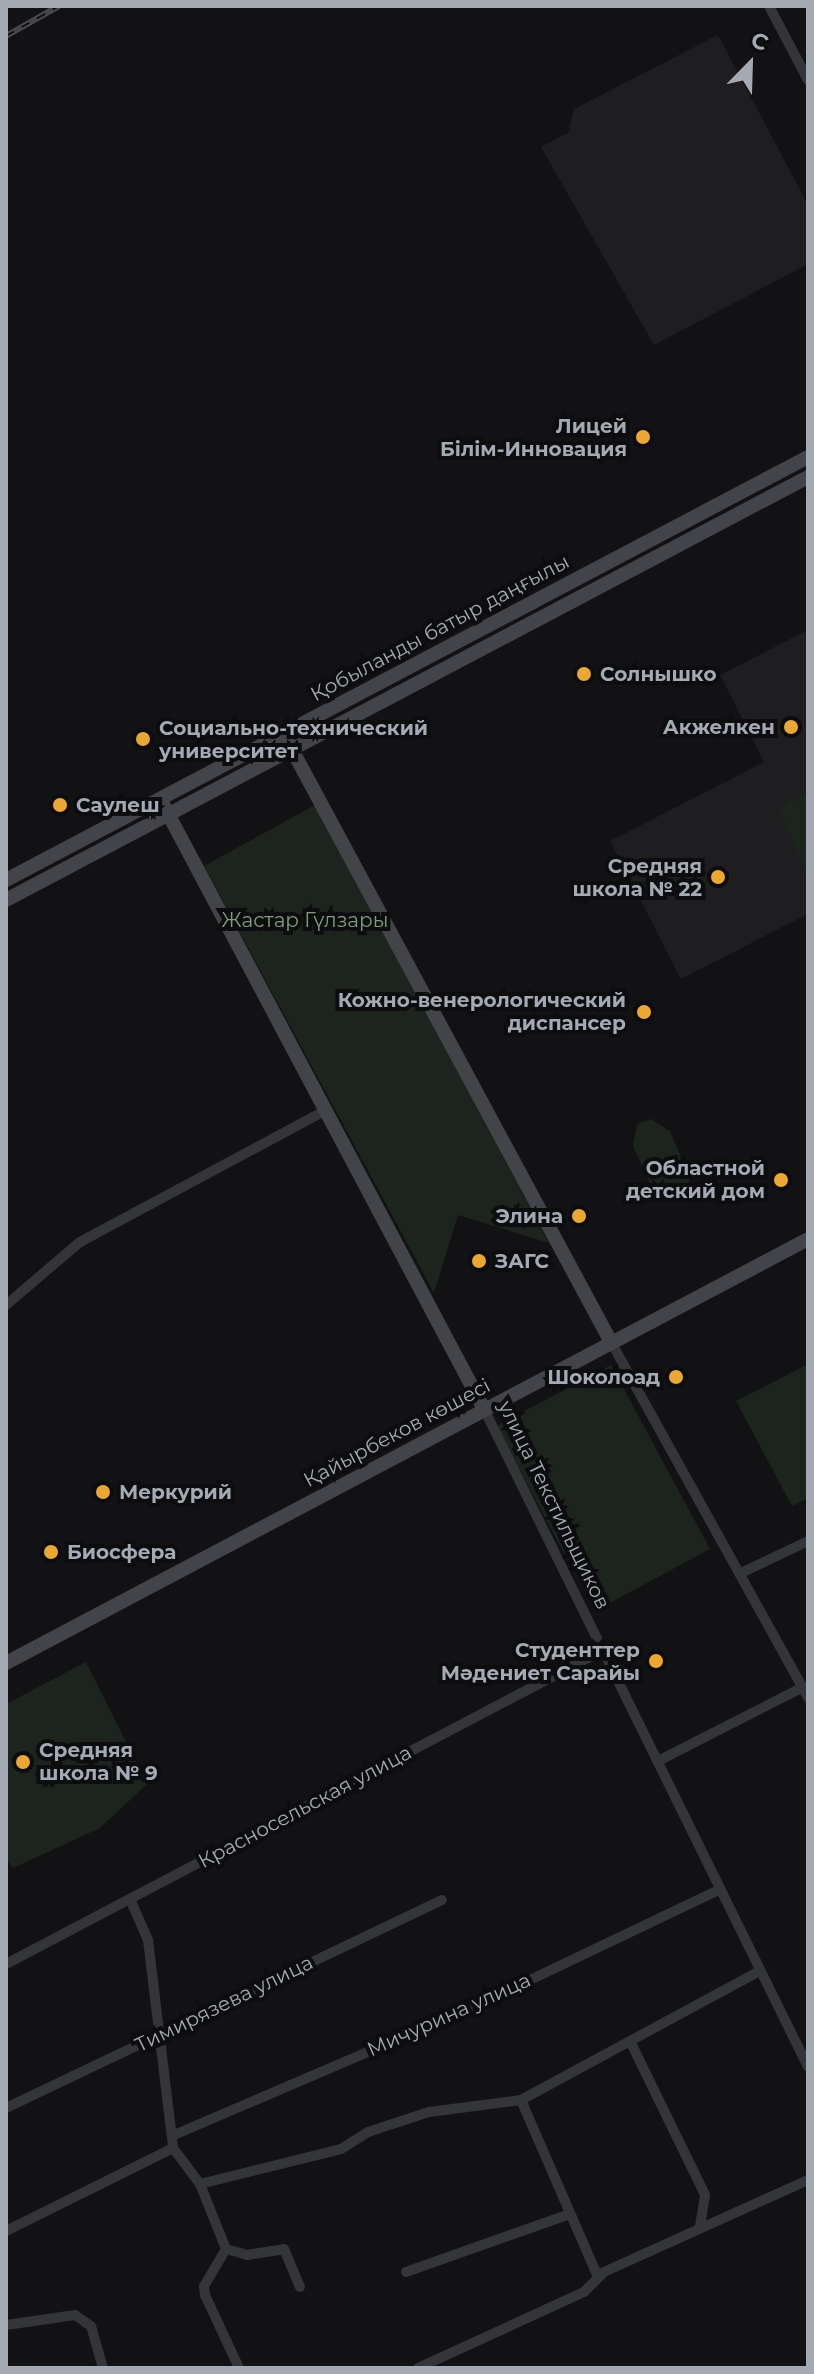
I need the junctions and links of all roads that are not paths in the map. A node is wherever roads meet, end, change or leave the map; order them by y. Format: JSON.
{"nodes":[{"id":1,"x":769,"y":6,"type":"edge"},
{"id":2,"x":808,"y":80,"type":"edge"},
{"id":3,"x":808,"y":457,"type":"edge"},
{"id":4,"x":808,"y":477,"type":"edge"},
{"id":5,"x":282,"y":734,"type":"junction"},
{"id":6,"x":293,"y":750,"type":"junction"},
{"id":7,"x":160,"y":799,"type":"junction"},
{"id":8,"x":168,"y":814,"type":"junction"},
{"id":9,"x":6,"y":880,"type":"edge"},
{"id":10,"x":6,"y":900,"type":"edge"},
{"id":11,"x":324,"y":1111,"type":"junction"},
{"id":12,"x":808,"y":1239,"type":"edge"},
{"id":13,"x":6,"y":1305,"type":"edge"},
{"id":14,"x":611,"y":1342,"type":"junction"},
{"id":15,"x":484,"y":1409,"type":"junction"},
{"id":16,"x":808,"y":1541,"type":"edge"},
{"id":17,"x":741,"y":1573,"type":"junction"},
{"id":18,"x":603,"y":1650,"type":"junction"},
{"id":19,"x":6,"y":1663,"type":"edge"},
{"id":20,"x":805,"y":1693,"type":"edge"},
{"id":21,"x":658,"y":1761,"type":"junction"},
{"id":22,"x":721,"y":1889,"type":"junction"},
{"id":23,"x":130,"y":1899,"type":"junction"},
{"id":24,"x":442,"y":1900,"type":"dead end"},
{"id":25,"x":6,"y":1964,"type":"edge"},
{"id":26,"x":760,"y":1971,"type":"junction"},
{"id":27,"x":158,"y":2036,"type":"junction"},
{"id":28,"x":631,"y":2043,"type":"junction"},
{"id":29,"x":808,"y":2067,"type":"edge"},
{"id":30,"x":521,"y":2100,"type":"junction"},
{"id":31,"x":6,"y":2108,"type":"edge"},
{"id":32,"x":174,"y":2135,"type":"junction"},
{"id":33,"x":173,"y":2148,"type":"junction"},
{"id":34,"x":808,"y":2180,"type":"edge"},
{"id":35,"x":200,"y":2184,"type":"junction"},
{"id":36,"x":567,"y":2215,"type":"junction"},
{"id":37,"x":700,"y":2227,"type":"junction"},
{"id":38,"x":6,"y":2231,"type":"edge"},
{"id":39,"x":226,"y":2249,"type":"junction"},
{"id":40,"x":406,"y":2272,"type":"dead end"},
{"id":41,"x":598,"y":2277,"type":"junction"},
{"id":42,"x":300,"y":2287,"type":"dead end"},
{"id":43,"x":6,"y":2325,"type":"edge"},
{"id":44,"x":103,"y":2368,"type":"edge"},
{"id":45,"x":239,"y":2368,"type":"edge"},
{"id":46,"x":418,"y":2368,"type":"edge"}],
"edges":[{"from":1,"to":2,"type":"street"},
{"from":3,"to":5,"type":"street","name":"Қобыланды батыр даңғылы"},
{"from":4,"to":6,"type":"street","name":"Қобыланды батыр даңғылы"},
{"from":5,"to":6,"type":"street"},
{"from":5,"to":7,"type":"street","name":"Қобыланды батыр даңғылы"},
{"from":6,"to":8,"type":"street","name":"Қобыланды батыр даңғылы"},
{"from":6,"to":14,"type":"street"},
{"from":7,"to":8,"type":"street","name":"улица Текстильщиков"},
{"from":7,"to":9,"type":"street","name":"Қобыланды батыр даңғылы"},
{"from":8,"to":10,"type":"street","name":"Қобыланды батыр даңғылы"},
{"from":8,"to":11,"type":"street","name":"улица Текстильщиков"},
{"from":11,"to":13,"type":"street"},
{"from":11,"to":15,"type":"street","name":"улица Текстильщиков"},
{"from":12,"to":14,"type":"street","name":"Қайырбеков көшесі"},
{"from":14,"to":15,"type":"street","name":"Қайырбеков көшесі"},
{"from":14,"to":17,"type":"street"},
{"from":15,"to":18,"type":"street","name":"улица Текстильщиков"},
{"from":15,"to":19,"type":"street","name":"Қайырбеков көшесі"},
{"from":16,"to":17,"type":"street"},
{"from":17,"to":20,"type":"street"},
{"from":18,"to":21,"type":"street","name":"улица Текстильщиков"},
{"from":18,"to":23,"type":"street","name":"Красносельская улица"},
{"from":20,"to":21,"type":"street"},
{"from":21,"to":22,"type":"street","name":"улица Текстильщиков"},
{"from":22,"to":26,"type":"street","name":"улица Текстильщиков"},
{"from":22,"to":32,"type":"street","name":"Мичурина улица"},
{"from":23,"to":25,"type":"street","name":"Красносельская улица"},
{"from":23,"to":27,"type":"street"},
{"from":24,"to":27,"type":"street","name":"Тимирязева улица"},
{"from":26,"to":28,"type":"street"},
{"from":26,"to":29,"type":"street","name":"улица Текстильщиков"},
{"from":27,"to":31,"type":"street","name":"Тимирязева улица"},
{"from":27,"to":32,"type":"street"},
{"from":28,"to":30,"type":"street"},
{"from":28,"to":37,"type":"street"},
{"from":30,"to":35,"type":"street"},
{"from":30,"to":36,"type":"street"},
{"from":32,"to":33,"type":"street"},
{"from":33,"to":35,"type":"street"},
{"from":33,"to":38,"type":"street"},
{"from":34,"to":37,"type":"street"},
{"from":35,"to":39,"type":"street"},
{"from":36,"to":40,"type":"street"},
{"from":36,"to":41,"type":"street"},
{"from":37,"to":41,"type":"street"},
{"from":39,"to":42,"type":"street"},
{"from":39,"to":45,"type":"street"},
{"from":41,"to":46,"type":"street"},
{"from":43,"to":44,"type":"street"}]}
